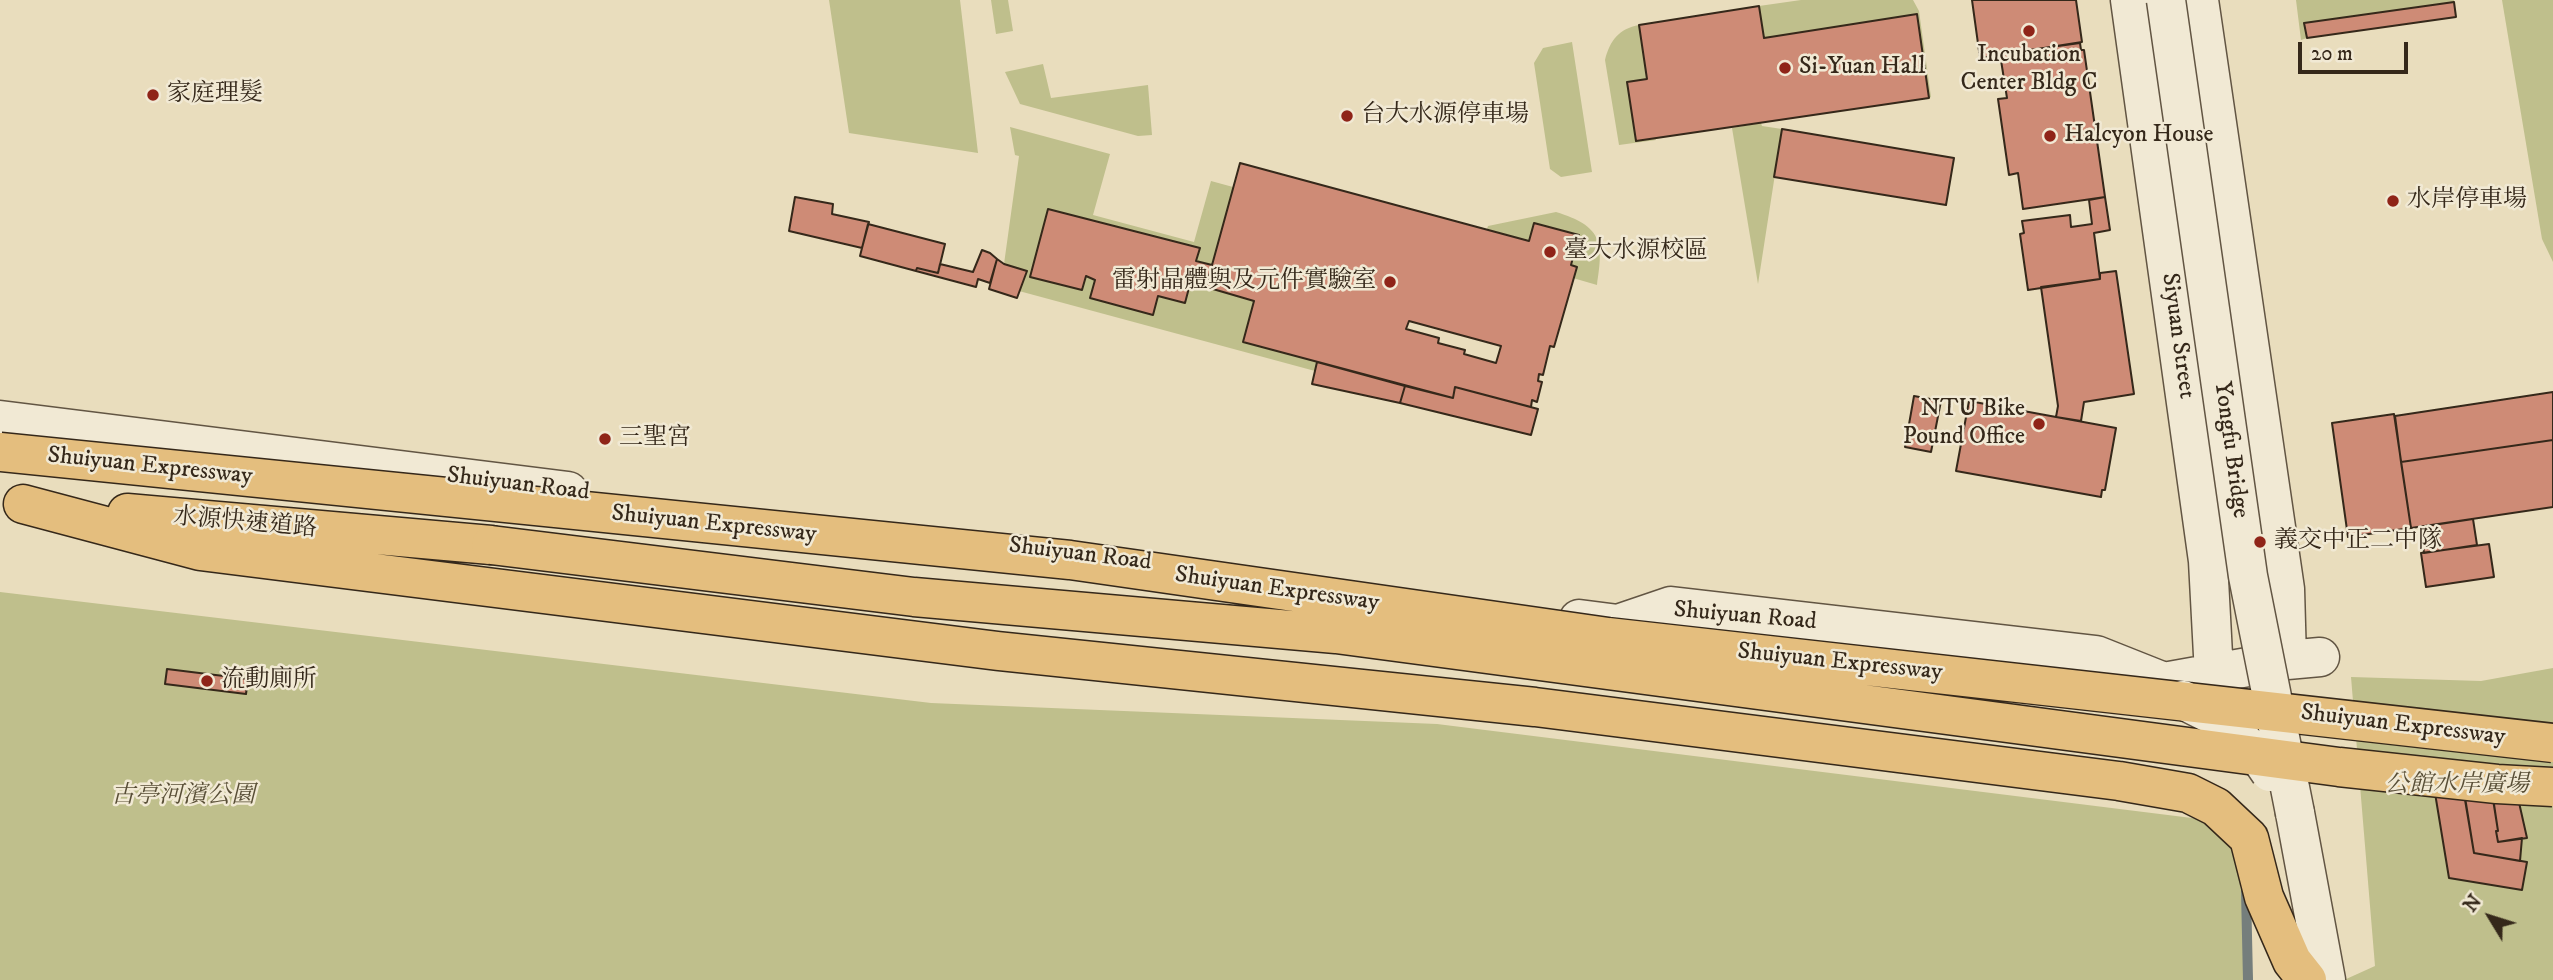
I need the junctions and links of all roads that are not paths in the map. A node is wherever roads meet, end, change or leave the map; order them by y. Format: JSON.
{"nodes":[{"id":1,"x":2130,"y":0,"type":"edge"},
{"id":2,"x":2166,"y":0,"type":"edge"},
{"id":3,"x":2199,"y":0,"type":"edge"},
{"id":4,"x":0,"y":421,"type":"edge"},
{"id":5,"x":0,"y":452,"type":"edge"},
{"id":6,"x":12,"y":502,"type":"edge"},
{"id":7,"x":1618,"y":624,"type":"junction"},
{"id":8,"x":1666,"y":642,"type":"junction"},
{"id":9,"x":2214,"y":674,"type":"junction"},
{"id":10,"x":2164,"y":681,"type":"junction"},
{"id":11,"x":2553,"y":743,"type":"edge"},
{"id":12,"x":2553,"y":787,"type":"edge"},
{"id":13,"x":2295,"y":813,"type":"junction"},
{"id":14,"x":2307,"y":980,"type":"edge"},
{"id":15,"x":2326,"y":980,"type":"edge"}],
"edges":[{"from":1,"to":9,"type":"street","name":"Siyuan Street"},
{"from":2,"to":13,"type":"street","name":"Yongfu Bridge","bridge":true},
{"from":3,"to":9,"type":"street","name":"Shuiyuan Road"},
{"from":4,"to":7,"type":"street","name":"Shuiyuan Road"},
{"from":5,"to":11,"type":"highway","name":"Shuiyuan Expressway","bridge":true},
{"from":6,"to":12,"type":"highway","name":"水源快速道路","bridge":true},
{"from":6,"to":14,"type":"highway"},
{"from":7,"to":8,"type":"street"},
{"from":7,"to":10,"type":"street","name":"Shuiyuan Road"},
{"from":8,"to":10,"type":"street"},
{"from":8,"to":13,"type":"street","bridge":true},
{"from":9,"to":10,"type":"street","name":"Shuiyuan Road"},
{"from":13,"to":15,"type":"street","name":"Yongfu Bridge"}]}
